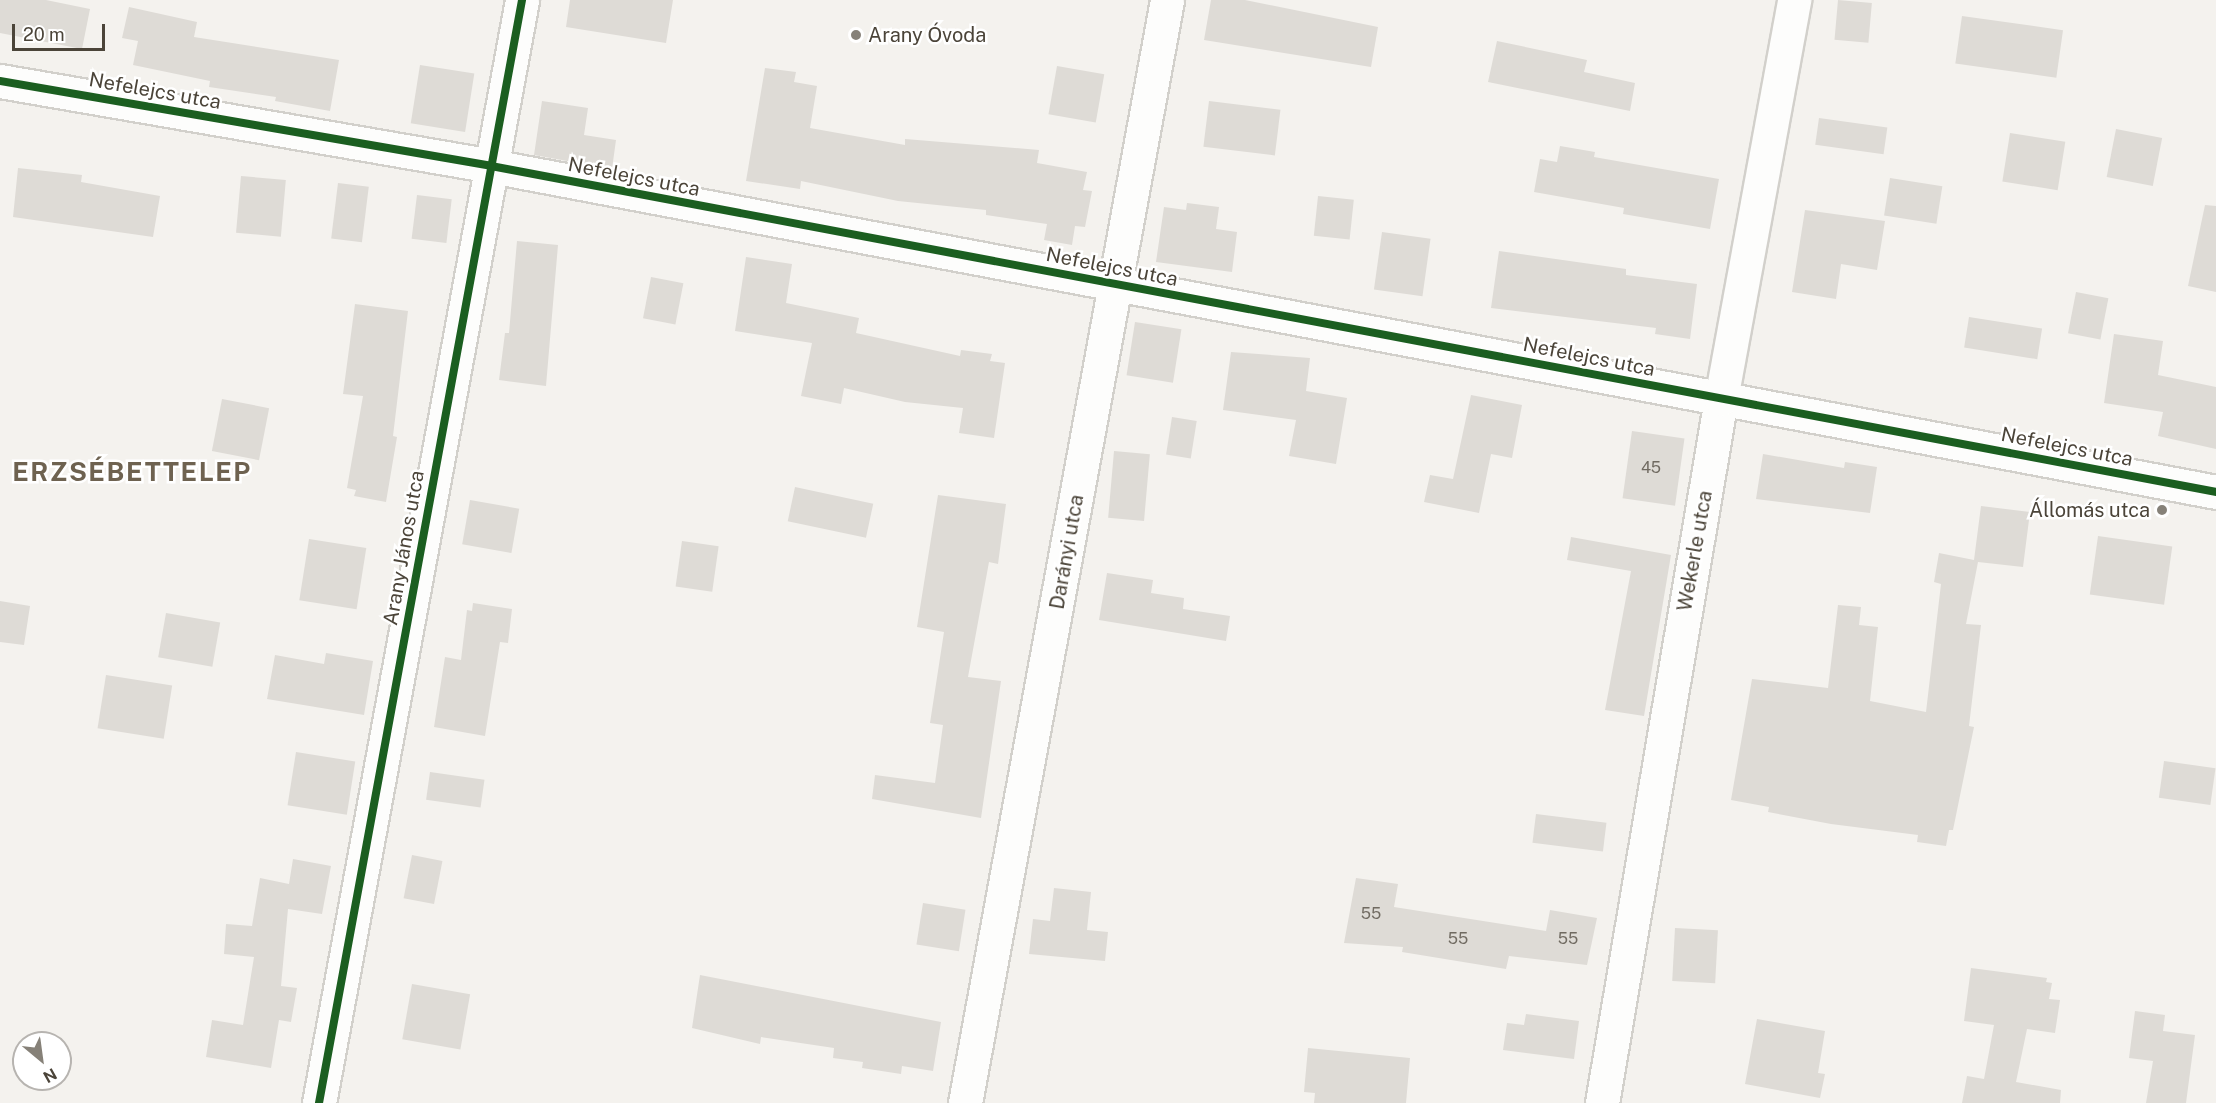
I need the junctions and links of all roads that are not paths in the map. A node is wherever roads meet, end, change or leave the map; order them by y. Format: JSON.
{"nodes":[{"id":1,"x":522,"y":0,"type":"edge"},
{"id":2,"x":1167,"y":0,"type":"edge"},
{"id":3,"x":1794,"y":0,"type":"edge"},
{"id":4,"x":0,"y":81,"type":"edge"},
{"id":5,"x":491,"y":166,"type":"junction"},
{"id":6,"x":1116,"y":284,"type":"junction"},
{"id":7,"x":1721,"y":399,"type":"junction"},
{"id":8,"x":2216,"y":492,"type":"edge"},
{"id":9,"x":319,"y":1103,"type":"edge"},
{"id":10,"x":965,"y":1103,"type":"edge"},
{"id":11,"x":1602,"y":1103,"type":"edge"}],
"edges":[{"from":1,"to":5,"type":"street","name":"Arany János utca"},
{"from":2,"to":6,"type":"street","name":"Darányi utca"},
{"from":3,"to":7,"type":"street","name":"Wekerle utca"},
{"from":4,"to":5,"type":"street","name":"Nefelejcs utca"},
{"from":5,"to":6,"type":"street","name":"Nefelejcs utca"},
{"from":5,"to":9,"type":"street","name":"Arany János utca"},
{"from":6,"to":7,"type":"street","name":"Nefelejcs utca"},
{"from":6,"to":10,"type":"street","name":"Darányi utca"},
{"from":7,"to":8,"type":"street","name":"Nefelejcs utca"},
{"from":7,"to":11,"type":"street","name":"Wekerle utca"}]}
